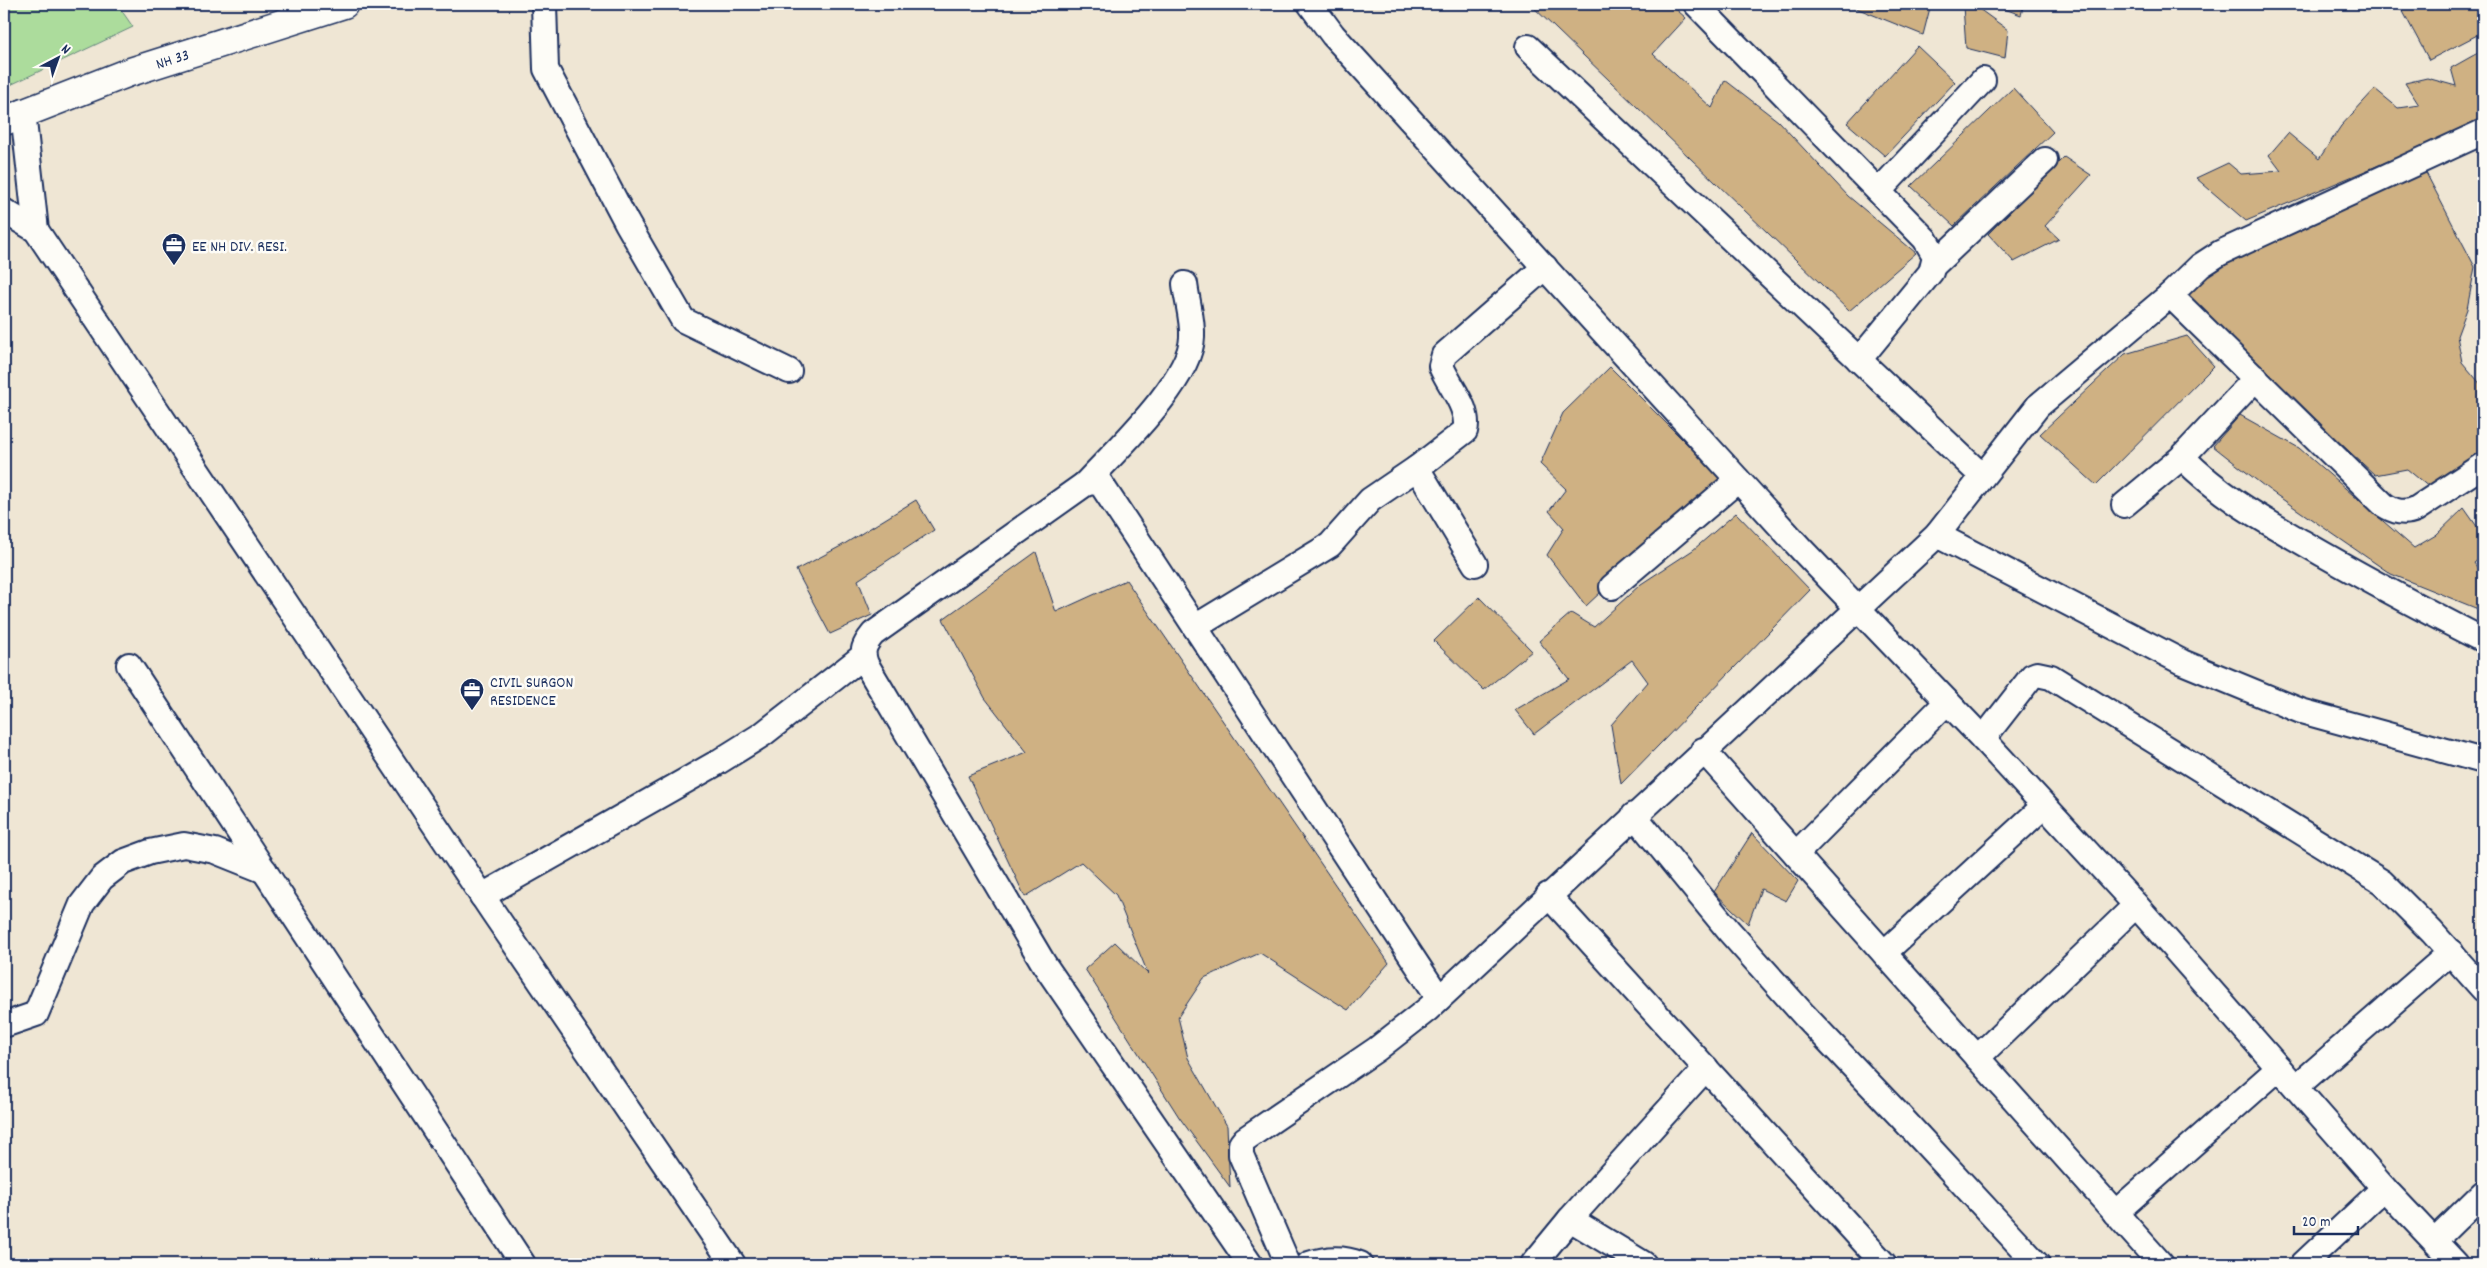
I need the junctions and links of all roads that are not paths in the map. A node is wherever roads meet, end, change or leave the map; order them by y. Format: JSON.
{"nodes":[{"id":1,"x":344,"y":4,"type":"edge"},
{"id":2,"x":544,"y":4,"type":"edge"},
{"id":3,"x":1310,"y":4,"type":"edge"},
{"id":4,"x":1696,"y":4,"type":"edge"},
{"id":5,"x":1528,"y":47,"type":"dead end"},
{"id":6,"x":1983,"y":80,"type":"dead end"},
{"id":7,"x":13,"y":117,"type":"edge"},
{"id":8,"x":2483,"y":132,"type":"edge"},
{"id":9,"x":2045,"y":160,"type":"dead end"},
{"id":10,"x":1879,"y":191,"type":"junction"},
{"id":11,"x":4,"y":211,"type":"edge"},
{"id":12,"x":36,"y":230,"type":"junction"},
{"id":13,"x":1935,"y":264,"type":"junction"},
{"id":14,"x":1545,"y":267,"type":"junction"},
{"id":15,"x":1184,"y":284,"type":"dead end"},
{"id":16,"x":2170,"y":295,"type":"junction"},
{"id":17,"x":1859,"y":360,"type":"junction"},
{"id":18,"x":789,"y":371,"type":"dead end"},
{"id":19,"x":2256,"y":378,"type":"junction"},
{"id":20,"x":2182,"y":457,"type":"junction"},
{"id":21,"x":2483,"y":465,"type":"edge"},
{"id":22,"x":1417,"y":468,"type":"junction"},
{"id":23,"x":1981,"y":475,"type":"junction"},
{"id":24,"x":1738,"y":480,"type":"junction"},
{"id":25,"x":1085,"y":484,"type":"junction"},
{"id":26,"x":2124,"y":505,"type":"dead end"},
{"id":27,"x":1936,"y":535,"type":"junction"},
{"id":28,"x":1475,"y":564,"type":"dead end"},
{"id":29,"x":1612,"y":587,"type":"dead end"},
{"id":30,"x":1857,"y":610,"type":"junction"},
{"id":31,"x":1195,"y":627,"type":"junction"},
{"id":32,"x":2483,"y":640,"type":"edge"},
{"id":33,"x":863,"y":656,"type":"junction"},
{"id":34,"x":130,"y":665,"type":"dead end"},
{"id":35,"x":1947,"y":702,"type":"junction"},
{"id":36,"x":1983,"y":739,"type":"junction"},
{"id":37,"x":1703,"y":750,"type":"junction"},
{"id":38,"x":2483,"y":761,"type":"edge"},
{"id":39,"x":2044,"y":806,"type":"junction"},
{"id":40,"x":1634,"y":816,"type":"junction"},
{"id":41,"x":1796,"y":854,"type":"junction"},
{"id":42,"x":265,"y":871,"type":"junction"},
{"id":43,"x":1548,"y":895,"type":"junction"},
{"id":44,"x":482,"y":896,"type":"junction"},
{"id":45,"x":2136,"y":905,"type":"junction"},
{"id":46,"x":2451,"y":952,"type":"junction"},
{"id":47,"x":1884,"y":954,"type":"junction"},
{"id":48,"x":2483,"y":989,"type":"edge"},
{"id":49,"x":1438,"y":998,"type":"junction"},
{"id":50,"x":4,"y":1025,"type":"edge"},
{"id":51,"x":1977,"y":1058,"type":"junction"},
{"id":52,"x":1706,"y":1068,"type":"junction"},
{"id":53,"x":2279,"y":1068,"type":"junction"},
{"id":54,"x":2296,"y":1087,"type":"junction"},
{"id":55,"x":2384,"y":1188,"type":"junction"},
{"id":56,"x":2483,"y":1193,"type":"edge"},
{"id":57,"x":2115,"y":1213,"type":"junction"},
{"id":58,"x":1570,"y":1219,"type":"junction"},
{"id":59,"x":2435,"y":1240,"type":"junction"},
{"id":60,"x":523,"y":1264,"type":"edge"},
{"id":61,"x":733,"y":1264,"type":"edge"},
{"id":62,"x":1250,"y":1264,"type":"edge"},
{"id":63,"x":1288,"y":1264,"type":"edge"},
{"id":64,"x":1309,"y":1264,"type":"edge"},
{"id":65,"x":1360,"y":1264,"type":"edge"},
{"id":66,"x":1533,"y":1264,"type":"edge"},
{"id":67,"x":1644,"y":1264,"type":"edge"},
{"id":68,"x":1884,"y":1264,"type":"edge"},
{"id":69,"x":2037,"y":1264,"type":"edge"},
{"id":70,"x":2161,"y":1264,"type":"edge"},
{"id":71,"x":2303,"y":1264,"type":"edge"},
{"id":72,"x":2456,"y":1264,"type":"edge"}],
"edges":[{"from":1,"to":7,"type":"main road","name":"NH 33"},
{"from":2,"to":18,"type":"street"},
{"from":3,"to":14,"type":"street"},
{"from":4,"to":10,"type":"street"},
{"from":5,"to":17,"type":"street"},
{"from":6,"to":10,"type":"street"},
{"from":7,"to":12,"type":"street"},
{"from":8,"to":16,"type":"street"},
{"from":9,"to":13,"type":"street"},
{"from":10,"to":13,"type":"street"},
{"from":11,"to":12,"type":"street"},
{"from":12,"to":44,"type":"street"},
{"from":13,"to":17,"type":"street"},
{"from":14,"to":22,"type":"street"},
{"from":14,"to":24,"type":"street"},
{"from":15,"to":25,"type":"street"},
{"from":16,"to":19,"type":"street"},
{"from":16,"to":23,"type":"street"},
{"from":17,"to":23,"type":"street"},
{"from":19,"to":20,"type":"street"},
{"from":19,"to":21,"type":"street"},
{"from":20,"to":26,"type":"street"},
{"from":20,"to":32,"type":"street"},
{"from":22,"to":28,"type":"street"},
{"from":22,"to":31,"type":"street"},
{"from":23,"to":27,"type":"street"},
{"from":24,"to":29,"type":"street"},
{"from":24,"to":30,"type":"street"},
{"from":25,"to":31,"type":"street"},
{"from":25,"to":33,"type":"street"},
{"from":27,"to":30,"type":"street"},
{"from":27,"to":38,"type":"street"},
{"from":30,"to":35,"type":"street"},
{"from":30,"to":37,"type":"street"},
{"from":31,"to":49,"type":"street"},
{"from":33,"to":44,"type":"street"},
{"from":33,"to":62,"type":"street"},
{"from":34,"to":42,"type":"street"},
{"from":35,"to":36,"type":"street"},
{"from":35,"to":41,"type":"street"},
{"from":36,"to":39,"type":"street"},
{"from":36,"to":46,"type":"street"},
{"from":37,"to":40,"type":"street"},
{"from":37,"to":41,"type":"street"},
{"from":39,"to":45,"type":"street"},
{"from":39,"to":47,"type":"street"},
{"from":40,"to":43,"type":"street"},
{"from":40,"to":69,"type":"street"},
{"from":41,"to":47,"type":"street"},
{"from":42,"to":50,"type":"street"},
{"from":42,"to":60,"type":"street"},
{"from":43,"to":49,"type":"street"},
{"from":43,"to":52,"type":"street"},
{"from":44,"to":61,"type":"street"},
{"from":45,"to":51,"type":"street"},
{"from":45,"to":53,"type":"street"},
{"from":46,"to":48,"type":"street"},
{"from":46,"to":54,"type":"street"},
{"from":47,"to":51,"type":"street"},
{"from":49,"to":63,"type":"street"},
{"from":51,"to":57,"type":"street"},
{"from":52,"to":58,"type":"street"},
{"from":52,"to":68,"type":"street"},
{"from":53,"to":54,"type":"street"},
{"from":53,"to":57,"type":"street"},
{"from":54,"to":55,"type":"street"},
{"from":55,"to":59,"type":"street"},
{"from":55,"to":71,"type":"street"},
{"from":56,"to":59,"type":"street"},
{"from":57,"to":70,"type":"street"},
{"from":58,"to":66,"type":"street"},
{"from":58,"to":67,"type":"street"},
{"from":59,"to":72,"type":"street"},
{"from":64,"to":65,"type":"street"}]}
